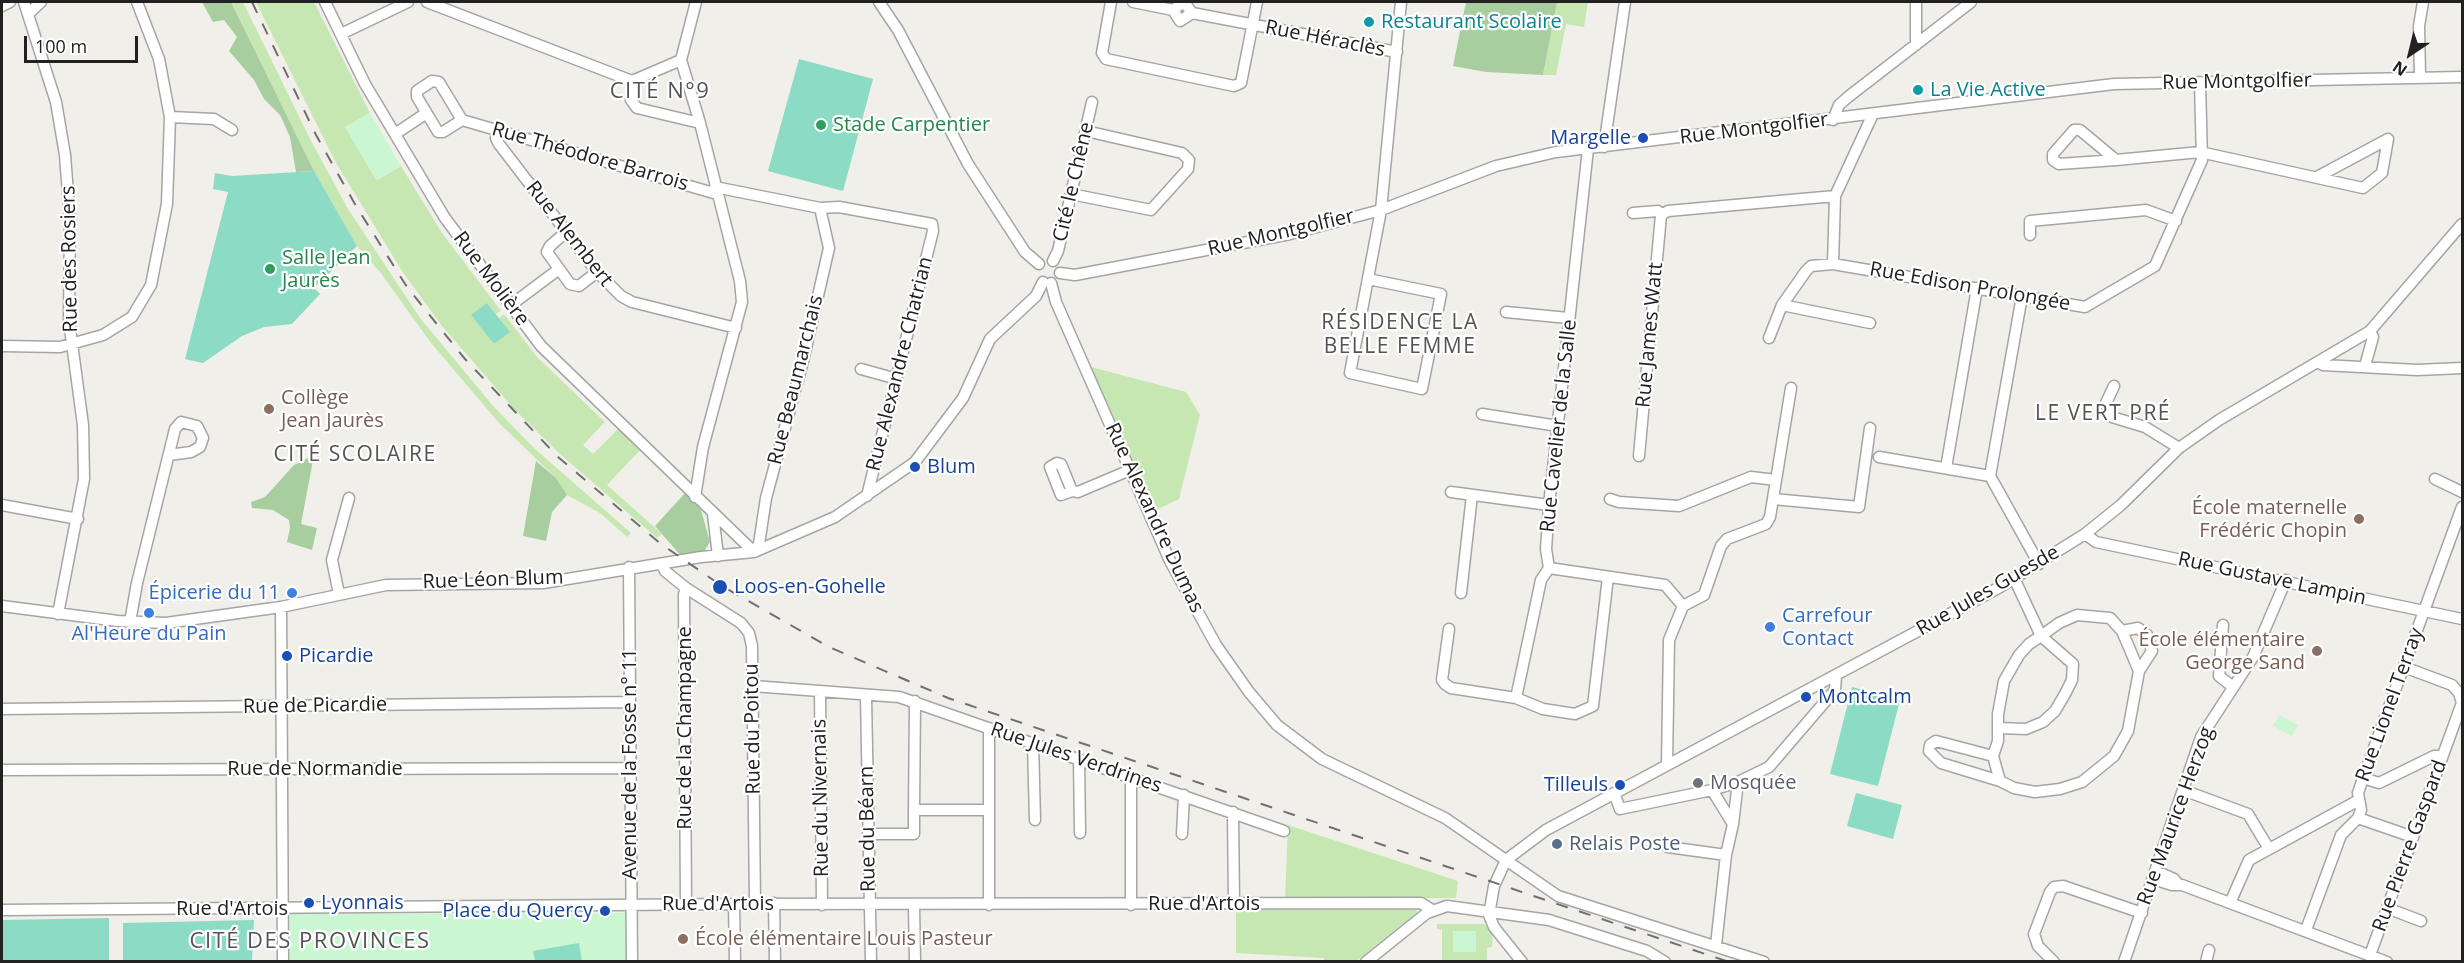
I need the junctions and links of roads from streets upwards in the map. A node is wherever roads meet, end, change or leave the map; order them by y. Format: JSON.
{"nodes":[{"id":1,"x":10,"y":2,"type":"edge"},
{"id":2,"x":24,"y":2,"type":"edge"},
{"id":3,"x":41,"y":2,"type":"edge"},
{"id":4,"x":137,"y":2,"type":"edge"},
{"id":5,"x":326,"y":2,"type":"edge"},
{"id":6,"x":408,"y":2,"type":"edge"},
{"id":7,"x":427,"y":2,"type":"edge"},
{"id":8,"x":696,"y":2,"type":"edge"},
{"id":9,"x":879,"y":2,"type":"edge"},
{"id":10,"x":1112,"y":2,"type":"edge"},
{"id":11,"x":1133,"y":2,"type":"edge"},
{"id":12,"x":1257,"y":2,"type":"edge"},
{"id":13,"x":1401,"y":2,"type":"edge"},
{"id":14,"x":1625,"y":2,"type":"edge"},
{"id":15,"x":1916,"y":2,"type":"edge"},
{"id":16,"x":1971,"y":2,"type":"edge"},
{"id":17,"x":2423,"y":2,"type":"edge"},
{"id":18,"x":2,"y":6,"type":"edge"},
{"id":19,"x":28,"y":14,"type":"junction"},
{"id":20,"x":1253,"y":26,"type":"junction"},
{"id":21,"x":341,"y":34,"type":"junction"},
{"id":22,"x":1916,"y":45,"type":"junction"},
{"id":23,"x":1397,"y":52,"type":"junction"},
{"id":24,"x":681,"y":60,"type":"junction"},
{"id":25,"x":2420,"y":77,"type":"junction"},
{"id":26,"x":2463,"y":77,"type":"edge"},
{"id":27,"x":632,"y":81,"type":"junction"},
{"id":28,"x":2200,"y":83,"type":"junction"},
{"id":29,"x":1092,"y":102,"type":"dead end"},
{"id":30,"x":425,"y":114,"type":"junction"},
{"id":31,"x":1873,"y":114,"type":"junction"},
{"id":32,"x":170,"y":117,"type":"junction"},
{"id":33,"x":1857,"y":117,"type":"junction"},
{"id":34,"x":462,"y":120,"type":"junction"},
{"id":35,"x":1833,"y":120,"type":"junction"},
{"id":36,"x":700,"y":123,"type":"junction"},
{"id":37,"x":1867,"y":129,"type":"junction"},
{"id":38,"x":232,"y":130,"type":"dead end"},
{"id":39,"x":497,"y":130,"type":"junction"},
{"id":40,"x":1086,"y":132,"type":"junction"},
{"id":41,"x":395,"y":134,"type":"junction"},
{"id":42,"x":1604,"y":147,"type":"junction"},
{"id":43,"x":1588,"y":149,"type":"junction"},
{"id":44,"x":2200,"y":152,"type":"junction"},
{"id":45,"x":2116,"y":160,"type":"junction"},
{"id":46,"x":2316,"y":177,"type":"junction"},
{"id":47,"x":716,"y":191,"type":"junction"},
{"id":48,"x":1071,"y":194,"type":"junction"},
{"id":49,"x":1835,"y":196,"type":"junction"},
{"id":50,"x":820,"y":208,"type":"junction"},
{"id":51,"x":1381,"y":210,"type":"junction"},
{"id":52,"x":1633,"y":213,"type":"dead end"},
{"id":53,"x":1661,"y":215,"type":"junction"},
{"id":54,"x":2176,"y":222,"type":"junction"},
{"id":55,"x":2463,"y":224,"type":"edge"},
{"id":56,"x":933,"y":231,"type":"joint"},
{"id":57,"x":566,"y":232,"type":"junction"},
{"id":58,"x":2030,"y":235,"type":"dead end"},
{"id":59,"x":1053,"y":261,"type":"junction"},
{"id":60,"x":1039,"y":264,"type":"junction"},
{"id":61,"x":1833,"y":264,"type":"junction"},
{"id":62,"x":560,"y":269,"type":"junction"},
{"id":63,"x":597,"y":272,"type":"junction"},
{"id":64,"x":1060,"y":273,"type":"junction"},
{"id":65,"x":1368,"y":279,"type":"junction"},
{"id":66,"x":1047,"y":282,"type":"junction"},
{"id":67,"x":1977,"y":288,"type":"junction"},
{"id":68,"x":1036,"y":296,"type":"junction"},
{"id":69,"x":2022,"y":296,"type":"junction"},
{"id":70,"x":1055,"y":298,"type":"junction"},
{"id":71,"x":511,"y":305,"type":"junction"},
{"id":72,"x":1782,"y":305,"type":"junction"},
{"id":73,"x":1506,"y":312,"type":"dead end"},
{"id":74,"x":1568,"y":318,"type":"junction"},
{"id":75,"x":1870,"y":323,"type":"dead end"},
{"id":76,"x":736,"y":328,"type":"junction"},
{"id":77,"x":2370,"y":331,"type":"junction"},
{"id":78,"x":1769,"y":338,"type":"dead end"},
{"id":79,"x":71,"y":342,"type":"junction"},
{"id":80,"x":2,"y":346,"type":"edge"},
{"id":81,"x":2318,"y":362,"type":"junction"},
{"id":82,"x":2365,"y":366,"type":"junction"},
{"id":83,"x":2463,"y":368,"type":"edge"},
{"id":84,"x":861,"y":369,"type":"dead end"},
{"id":85,"x":897,"y":379,"type":"junction"},
{"id":86,"x":2114,"y":386,"type":"dead end"},
{"id":87,"x":1791,"y":388,"type":"dead end"},
{"id":88,"x":1482,"y":414,"type":"dead end"},
{"id":89,"x":1558,"y":426,"type":"junction"},
{"id":90,"x":1870,"y":428,"type":"dead end"},
{"id":91,"x":2179,"y":448,"type":"junction"},
{"id":92,"x":170,"y":455,"type":"dead end"},
{"id":93,"x":1639,"y":456,"type":"dead end"},
{"id":94,"x":1879,"y":457,"type":"dead end"},
{"id":95,"x":1946,"y":468,"type":"junction"},
{"id":96,"x":1130,"y":470,"type":"junction"},
{"id":97,"x":1990,"y":476,"type":"junction"},
{"id":98,"x":2435,"y":479,"type":"dead end"},
{"id":99,"x":1776,"y":480,"type":"junction"},
{"id":100,"x":1072,"y":491,"type":"dead end"},
{"id":101,"x":1451,"y":492,"type":"dead end"},
{"id":102,"x":2463,"y":492,"type":"edge"},
{"id":103,"x":1473,"y":495,"type":"junction"},
{"id":104,"x":867,"y":496,"type":"junction"},
{"id":105,"x":695,"y":497,"type":"junction"},
{"id":106,"x":349,"y":498,"type":"dead end"},
{"id":107,"x":1610,"y":499,"type":"dead end"},
{"id":108,"x":1773,"y":499,"type":"junction"},
{"id":109,"x":2,"y":505,"type":"edge"},
{"id":110,"x":1549,"y":505,"type":"junction"},
{"id":111,"x":2463,"y":507,"type":"edge"},
{"id":112,"x":713,"y":514,"type":"junction"},
{"id":113,"x":78,"y":519,"type":"junction"},
{"id":114,"x":2085,"y":534,"type":"junction"},
{"id":115,"x":754,"y":552,"type":"junction"},
{"id":116,"x":718,"y":556,"type":"junction"},
{"id":117,"x":662,"y":564,"type":"junction"},
{"id":118,"x":2039,"y":564,"type":"junction"},
{"id":119,"x":629,"y":567,"type":"junction"},
{"id":120,"x":1548,"y":568,"type":"junction"},
{"id":121,"x":1608,"y":577,"type":"junction"},
{"id":122,"x":2014,"y":578,"type":"junction"},
{"id":123,"x":2286,"y":580,"type":"junction"},
{"id":124,"x":686,"y":588,"type":"junction"},
{"id":125,"x":1461,"y":593,"type":"dead end"},
{"id":126,"x":339,"y":594,"type":"junction"},
{"id":127,"x":2,"y":606,"type":"edge"},
{"id":128,"x":1683,"y":606,"type":"junction"},
{"id":129,"x":281,"y":607,"type":"junction"},
{"id":130,"x":2424,"y":610,"type":"junction"},
{"id":131,"x":58,"y":614,"type":"junction"},
{"id":132,"x":2463,"y":618,"type":"edge"},
{"id":133,"x":130,"y":622,"type":"junction"},
{"id":134,"x":2223,"y":625,"type":"dead end"},
{"id":135,"x":1449,"y":629,"type":"dead end"},
{"id":136,"x":2122,"y":631,"type":"junction"},
{"id":137,"x":2041,"y":636,"type":"junction"},
{"id":138,"x":2404,"y":666,"type":"junction"},
{"id":139,"x":2139,"y":671,"type":"junction"},
{"id":140,"x":1836,"y":675,"type":"junction"},
{"id":141,"x":753,"y":686,"type":"junction"},
{"id":142,"x":2233,"y":687,"type":"junction"},
{"id":143,"x":820,"y":692,"type":"junction"},
{"id":144,"x":866,"y":696,"type":"junction"},
{"id":145,"x":1516,"y":698,"type":"junction"},
{"id":146,"x":915,"y":701,"type":"junction"},
{"id":147,"x":628,"y":702,"type":"junction"},
{"id":148,"x":282,"y":706,"type":"junction"},
{"id":149,"x":2,"y":709,"type":"edge"},
{"id":150,"x":988,"y":728,"type":"junction"},
{"id":151,"x":1999,"y":728,"type":"junction"},
{"id":152,"x":1033,"y":743,"type":"junction"},
{"id":153,"x":1993,"y":756,"type":"junction"},
{"id":154,"x":2442,"y":756,"type":"junction"},
{"id":155,"x":1079,"y":759,"type":"junction"},
{"id":156,"x":1667,"y":765,"type":"junction"},
{"id":157,"x":282,"y":768,"type":"junction"},
{"id":158,"x":629,"y":768,"type":"junction"},
{"id":159,"x":2,"y":771,"type":"edge"},
{"id":160,"x":1131,"y":776,"type":"junction"},
{"id":161,"x":2363,"y":778,"type":"junction"},
{"id":162,"x":2000,"y":781,"type":"junction"},
{"id":163,"x":1738,"y":782,"type":"junction"},
{"id":164,"x":1712,"y":789,"type":"junction"},
{"id":165,"x":2183,"y":790,"type":"junction"},
{"id":166,"x":1614,"y":793,"type":"junction"},
{"id":167,"x":1184,"y":795,"type":"junction"},
{"id":168,"x":2359,"y":800,"type":"junction"},
{"id":169,"x":914,"y":810,"type":"junction"},
{"id":170,"x":989,"y":810,"type":"junction"},
{"id":171,"x":1233,"y":812,"type":"junction"},
{"id":172,"x":2358,"y":818,"type":"junction"},
{"id":173,"x":1035,"y":820,"type":"dead end"},
{"id":174,"x":1733,"y":824,"type":"junction"},
{"id":175,"x":1284,"y":831,"type":"dead end"},
{"id":176,"x":1080,"y":833,"type":"dead end"},
{"id":177,"x":868,"y":834,"type":"junction"},
{"id":178,"x":1182,"y":834,"type":"dead end"},
{"id":179,"x":2413,"y":837,"type":"junction"},
{"id":180,"x":1668,"y":847,"type":"dead end"},
{"id":181,"x":2269,"y":849,"type":"junction"},
{"id":182,"x":1726,"y":855,"type":"junction"},
{"id":183,"x":1506,"y":860,"type":"junction"},
{"id":184,"x":2155,"y":875,"type":"junction"},
{"id":185,"x":734,"y":903,"type":"junction"},
{"id":186,"x":755,"y":903,"type":"junction"},
{"id":187,"x":774,"y":903,"type":"junction"},
{"id":188,"x":2230,"y":903,"type":"junction"},
{"id":189,"x":686,"y":904,"type":"junction"},
{"id":190,"x":871,"y":904,"type":"junction"},
{"id":191,"x":1131,"y":904,"type":"junction"},
{"id":192,"x":1234,"y":904,"type":"junction"},
{"id":193,"x":822,"y":905,"type":"junction"},
{"id":194,"x":914,"y":905,"type":"junction"},
{"id":195,"x":989,"y":905,"type":"junction"},
{"id":196,"x":631,"y":906,"type":"junction"},
{"id":197,"x":2387,"y":908,"type":"junction"},
{"id":198,"x":283,"y":909,"type":"junction"},
{"id":199,"x":2,"y":910,"type":"edge"},
{"id":200,"x":1432,"y":910,"type":"junction"},
{"id":201,"x":1488,"y":911,"type":"junction"},
{"id":202,"x":2142,"y":913,"type":"junction"},
{"id":203,"x":2421,"y":921,"type":"dead end"},
{"id":204,"x":2306,"y":930,"type":"junction"},
{"id":205,"x":1716,"y":945,"type":"junction"},
{"id":206,"x":2209,"y":950,"type":"dead end"},
{"id":207,"x":2370,"y":955,"type":"junction"},
{"id":208,"x":283,"y":962,"type":"edge"},
{"id":209,"x":632,"y":962,"type":"edge"},
{"id":210,"x":735,"y":962,"type":"edge"},
{"id":211,"x":775,"y":962,"type":"edge"},
{"id":212,"x":870,"y":962,"type":"edge"},
{"id":213,"x":915,"y":962,"type":"edge"},
{"id":214,"x":1366,"y":962,"type":"edge"},
{"id":215,"x":1522,"y":962,"type":"edge"},
{"id":216,"x":1665,"y":962,"type":"edge"},
{"id":217,"x":1764,"y":962,"type":"edge"},
{"id":218,"x":2054,"y":962,"type":"edge"},
{"id":219,"x":2124,"y":962,"type":"edge"},
{"id":220,"x":2206,"y":962,"type":"edge"},
{"id":221,"x":2387,"y":962,"type":"edge"}],
"edges":[{"from":1,"to":18,"type":"street"},
{"from":2,"to":19,"type":"street","name":"Rue des Rosiers"},
{"from":3,"to":19,"type":"street"},
{"from":4,"to":32,"type":"street"},
{"from":5,"to":21,"type":"street","name":"Rue Molière"},
{"from":6,"to":21,"type":"street"},
{"from":7,"to":27,"type":"street"},
{"from":8,"to":24,"type":"street"},
{"from":9,"to":60,"type":"street"},
{"from":10,"to":20,"type":"street"},
{"from":11,"to":20,"type":"street","name":"Rue Héraclès"},
{"from":12,"to":20,"type":"street"},
{"from":13,"to":23,"type":"street"},
{"from":14,"to":42,"type":"street"},
{"from":15,"to":22,"type":"street"},
{"from":16,"to":22,"type":"street"},
{"from":17,"to":25,"type":"street"},
{"from":19,"to":79,"type":"street","name":"Rue des Rosiers"},
{"from":20,"to":23,"type":"street","name":"Rue Héraclès"},
{"from":21,"to":41,"type":"street","name":"Rue Molière"},
{"from":22,"to":35,"type":"street"},
{"from":23,"to":51,"type":"street"},
{"from":24,"to":27,"type":"street"},
{"from":24,"to":36,"type":"street"},
{"from":25,"to":26,"type":"street","name":"Rue Montgolfier"},
{"from":25,"to":28,"type":"street","name":"Rue Montgolfier"},
{"from":27,"to":36,"type":"street"},
{"from":28,"to":31,"type":"street","name":"Rue Montgolfier"},
{"from":28,"to":44,"type":"street","name":"Rue Edison Prolongée"},
{"from":29,"to":40,"type":"street","name":"Cité le Chêne"},
{"from":30,"to":34,"type":"street"},
{"from":30,"to":34,"type":"street"},
{"from":30,"to":41,"type":"street"},
{"from":31,"to":33,"type":"street","name":"Rue Montgolfier"},
{"from":31,"to":37,"type":"street"},
{"from":32,"to":38,"type":"street"},
{"from":32,"to":79,"type":"street"},
{"from":33,"to":35,"type":"street","name":"Rue Montgolfier"},
{"from":33,"to":37,"type":"street"},
{"from":34,"to":39,"type":"street","name":"Rue Théodore Barrois"},
{"from":35,"to":42,"type":"street","name":"Rue Montgolfier"},
{"from":36,"to":47,"type":"street"},
{"from":37,"to":49,"type":"street"},
{"from":39,"to":47,"type":"street","name":"Rue Théodore Barrois"},
{"from":39,"to":57,"type":"street","name":"Rue Alembert"},
{"from":40,"to":48,"type":"street","name":"Cité le Chêne"},
{"from":40,"to":48,"type":"street"},
{"from":41,"to":71,"type":"street","name":"Rue Molière"},
{"from":42,"to":43,"type":"street","name":"Rue Montgolfier"},
{"from":43,"to":51,"type":"street","name":"Rue Montgolfier"},
{"from":43,"to":74,"type":"street","name":"Rue Cavelier de la Salle"},
{"from":44,"to":45,"type":"street"},
{"from":44,"to":46,"type":"street"},
{"from":44,"to":54,"type":"street","name":"Rue Edison Prolongée"},
{"from":45,"to":45,"type":"street"},
{"from":46,"to":46,"type":"street"},
{"from":47,"to":50,"type":"street","name":"Rue Théodore Barrois"},
{"from":47,"to":76,"type":"street"},
{"from":48,"to":59,"type":"street","name":"Cité le Chêne"},
{"from":49,"to":53,"type":"street"},
{"from":49,"to":61,"type":"street"},
{"from":50,"to":56,"type":"street","name":"Rue Théodore Barrois"},
{"from":50,"to":115,"type":"street","name":"Rue Beaumarchais"},
{"from":51,"to":64,"type":"street","name":"Rue Montgolfier"},
{"from":51,"to":65,"type":"street"},
{"from":52,"to":53,"type":"street"},
{"from":53,"to":93,"type":"street","name":"Rue James Watt"},
{"from":54,"to":58,"type":"street"},
{"from":54,"to":69,"type":"street","name":"Rue Edison Prolongée"},
{"from":55,"to":77,"type":"street","name":"Rue Jules Guesde"},
{"from":56,"to":85,"type":"street","name":"Rue Alexandre Chatrian"},
{"from":57,"to":62,"type":"street"},
{"from":57,"to":63,"type":"street","name":"Rue Alembert"},
{"from":59,"to":60,"type":"street"},
{"from":59,"to":64,"type":"street"},
{"from":60,"to":66,"type":"street"},
{"from":61,"to":67,"type":"street","name":"Rue Edison Prolongée"},
{"from":61,"to":72,"type":"street","name":"Rue Edison Prolongée"},
{"from":62,"to":63,"type":"street"},
{"from":62,"to":71,"type":"street"},
{"from":63,"to":76,"type":"street","name":"Rue Alembert"},
{"from":64,"to":66,"type":"street"},
{"from":65,"to":65,"type":"street"},
{"from":66,"to":68,"type":"street"},
{"from":66,"to":70,"type":"street","name":"Rue Alexandre Dumas"},
{"from":67,"to":69,"type":"street","name":"Rue Edison Prolongée"},
{"from":67,"to":95,"type":"street"},
{"from":68,"to":70,"type":"street"},
{"from":68,"to":104,"type":"street","name":"Rue Léon Blum"},
{"from":69,"to":97,"type":"street"},
{"from":70,"to":96,"type":"street","name":"Rue Alexandre Dumas"},
{"from":71,"to":105,"type":"street","name":"Rue Molière"},
{"from":72,"to":75,"type":"street"},
{"from":72,"to":78,"type":"street","name":"Rue Edison Prolongée"},
{"from":73,"to":74,"type":"street"},
{"from":74,"to":89,"type":"street","name":"Rue Cavelier de la Salle"},
{"from":76,"to":105,"type":"street"},
{"from":77,"to":81,"type":"street","name":"Rue Jules Guesde"},
{"from":77,"to":82,"type":"street"},
{"from":79,"to":80,"type":"street"},
{"from":79,"to":113,"type":"street","name":"Rue des Rosiers"},
{"from":81,"to":82,"type":"street"},
{"from":81,"to":91,"type":"street","name":"Rue Jules Guesde"},
{"from":82,"to":83,"type":"street"},
{"from":84,"to":85,"type":"street"},
{"from":85,"to":104,"type":"street","name":"Rue Alexandre Chatrian"},
{"from":86,"to":91,"type":"street"},
{"from":87,"to":99,"type":"street"},
{"from":88,"to":89,"type":"street"},
{"from":89,"to":110,"type":"street","name":"Rue Cavelier de la Salle"},
{"from":90,"to":108,"type":"street"},
{"from":91,"to":114,"type":"street","name":"Rue Jules Guesde"},
{"from":92,"to":133,"type":"street"},
{"from":94,"to":95,"type":"street"},
{"from":95,"to":97,"type":"street"},
{"from":96,"to":100,"type":"street"},
{"from":96,"to":183,"type":"street","name":"Rue Alexandre Dumas"},
{"from":97,"to":118,"type":"street"},
{"from":98,"to":102,"type":"street"},
{"from":99,"to":107,"type":"street"},
{"from":99,"to":108,"type":"street"},
{"from":101,"to":103,"type":"street"},
{"from":103,"to":110,"type":"street"},
{"from":103,"to":125,"type":"street"},
{"from":104,"to":115,"type":"street","name":"Rue Léon Blum"},
{"from":105,"to":112,"type":"street","name":"Rue Molière"},
{"from":106,"to":126,"type":"street"},
{"from":108,"to":128,"type":"street"},
{"from":109,"to":113,"type":"street"},
{"from":110,"to":120,"type":"street","name":"Rue Cavelier de la Salle"},
{"from":111,"to":130,"type":"street","name":"Rue Lionel Terray"},
{"from":112,"to":115,"type":"street","name":"Rue Molière"},
{"from":112,"to":116,"type":"street"},
{"from":113,"to":131,"type":"street","name":"Rue des Rosiers"},
{"from":114,"to":118,"type":"street","name":"Rue Jules Guesde"},
{"from":114,"to":123,"type":"street","name":"Rue Gustave Lampin"},
{"from":115,"to":116,"type":"street","name":"Rue Léon Blum"},
{"from":116,"to":117,"type":"street","name":"Rue Léon Blum"},
{"from":117,"to":119,"type":"street","name":"Rue Léon Blum"},
{"from":117,"to":124,"type":"street"},
{"from":118,"to":122,"type":"street","name":"Rue Jules Guesde"},
{"from":119,"to":126,"type":"street","name":"Rue Léon Blum"},
{"from":119,"to":147,"type":"street","name":"Avenue de la Fosse n° 11"},
{"from":120,"to":121,"type":"street"},
{"from":120,"to":145,"type":"street","name":"Rue Cavelier de la Salle"},
{"from":121,"to":128,"type":"street"},
{"from":121,"to":145,"type":"street"},
{"from":122,"to":137,"type":"street"},
{"from":122,"to":140,"type":"street","name":"Rue Jules Guesde"},
{"from":123,"to":130,"type":"street","name":"Rue Gustave Lampin"},
{"from":123,"to":142,"type":"street","name":"Rue Maurice Herzog"},
{"from":124,"to":141,"type":"street","name":"Rue du Poitou"},
{"from":124,"to":189,"type":"street","name":"Rue de la Champagne"},
{"from":126,"to":129,"type":"street","name":"Rue Léon Blum"},
{"from":127,"to":131,"type":"street","name":"Rue Léon Blum"},
{"from":128,"to":156,"type":"street"},
{"from":129,"to":133,"type":"street","name":"Rue Léon Blum"},
{"from":129,"to":148,"type":"street"},
{"from":130,"to":132,"type":"street","name":"Rue Gustave Lampin"},
{"from":130,"to":138,"type":"street","name":"Rue Lionel Terray"},
{"from":131,"to":133,"type":"street","name":"Rue Léon Blum"},
{"from":134,"to":142,"type":"street"},
{"from":135,"to":145,"type":"street"},
{"from":136,"to":137,"type":"street"},
{"from":136,"to":139,"type":"street"},
{"from":136,"to":139,"type":"street"},
{"from":137,"to":151,"type":"street"},
{"from":137,"to":151,"type":"street"},
{"from":138,"to":154,"type":"street","name":"Rue Pierre Gaspard"},
{"from":138,"to":161,"type":"street","name":"Rue Lionel Terray"},
{"from":139,"to":162,"type":"street"},
{"from":140,"to":156,"type":"street","name":"Rue Jules Guesde"},
{"from":140,"to":163,"type":"street"},
{"from":141,"to":143,"type":"street","name":"Rue Jules Verdrines"},
{"from":141,"to":186,"type":"street","name":"Rue du Poitou"},
{"from":142,"to":165,"type":"street","name":"Rue Maurice Herzog"},
{"from":143,"to":144,"type":"street","name":"Rue Jules Verdrines"},
{"from":143,"to":193,"type":"street","name":"Rue du Nivernais"},
{"from":144,"to":146,"type":"street","name":"Rue Jules Verdrines"},
{"from":144,"to":177,"type":"street","name":"Rue du Béarn"},
{"from":146,"to":150,"type":"street","name":"Rue Jules Verdrines"},
{"from":146,"to":169,"type":"street"},
{"from":147,"to":148,"type":"street","name":"Rue de Picardie"},
{"from":147,"to":158,"type":"street","name":"Avenue de la Fosse n° 11"},
{"from":148,"to":149,"type":"street","name":"Rue de Picardie"},
{"from":148,"to":157,"type":"street"},
{"from":150,"to":152,"type":"street","name":"Rue Jules Verdrines"},
{"from":150,"to":170,"type":"street"},
{"from":151,"to":153,"type":"street"},
{"from":152,"to":155,"type":"street","name":"Rue Jules Verdrines"},
{"from":152,"to":173,"type":"street"},
{"from":153,"to":162,"type":"street"},
{"from":153,"to":162,"type":"street"},
{"from":154,"to":161,"type":"street"},
{"from":154,"to":179,"type":"street","name":"Rue Pierre Gaspard"},
{"from":155,"to":160,"type":"street","name":"Rue Jules Verdrines"},
{"from":155,"to":176,"type":"street"},
{"from":156,"to":166,"type":"street","name":"Rue Jules Guesde"},
{"from":157,"to":158,"type":"street","name":"Rue de Normandie"},
{"from":157,"to":159,"type":"street","name":"Rue de Normandie"},
{"from":157,"to":198,"type":"street"},
{"from":158,"to":196,"type":"street","name":"Avenue de la Fosse n° 11"},
{"from":160,"to":167,"type":"street","name":"Rue Jules Verdrines"},
{"from":160,"to":191,"type":"street"},
{"from":161,"to":168,"type":"street","name":"Rue Lionel Terray"},
{"from":163,"to":164,"type":"street"},
{"from":163,"to":174,"type":"street"},
{"from":164,"to":166,"type":"street"},
{"from":164,"to":174,"type":"street"},
{"from":165,"to":181,"type":"street"},
{"from":165,"to":184,"type":"street","name":"Rue Maurice Herzog"},
{"from":166,"to":183,"type":"street","name":"Rue Jules Guesde"},
{"from":167,"to":171,"type":"street","name":"Rue Jules Verdrines"},
{"from":167,"to":178,"type":"street"},
{"from":168,"to":172,"type":"street","name":"Rue Lionel Terray"},
{"from":168,"to":181,"type":"street"},
{"from":169,"to":170,"type":"street"},
{"from":169,"to":177,"type":"street"},
{"from":170,"to":195,"type":"street"},
{"from":171,"to":175,"type":"street","name":"Rue Jules Verdrines"},
{"from":171,"to":192,"type":"street"},
{"from":172,"to":179,"type":"street"},
{"from":172,"to":204,"type":"street"},
{"from":174,"to":182,"type":"street"},
{"from":177,"to":190,"type":"street","name":"Rue du Béarn"},
{"from":179,"to":197,"type":"street","name":"Rue Pierre Gaspard"},
{"from":180,"to":182,"type":"street"},
{"from":181,"to":188,"type":"street"},
{"from":182,"to":205,"type":"street"},
{"from":183,"to":201,"type":"street","name":"Rue Jules Guesde"},
{"from":183,"to":205,"type":"street","name":"Rue Alexandre Dumas"},
{"from":184,"to":188,"type":"street"},
{"from":184,"to":202,"type":"street","name":"Rue Maurice Herzog"},
{"from":185,"to":186,"type":"street","name":"Rue d'Artois"},
{"from":185,"to":189,"type":"street","name":"Rue d'Artois"},
{"from":185,"to":210,"type":"street"},
{"from":186,"to":187,"type":"street","name":"Rue d'Artois"},
{"from":187,"to":193,"type":"street","name":"Rue d'Artois"},
{"from":187,"to":211,"type":"street"},
{"from":188,"to":204,"type":"street"},
{"from":189,"to":196,"type":"street","name":"Rue d'Artois"},
{"from":190,"to":193,"type":"street","name":"Rue d'Artois"},
{"from":190,"to":194,"type":"street","name":"Rue d'Artois"},
{"from":190,"to":212,"type":"street","name":"Rue du Béarn"},
{"from":191,"to":192,"type":"street","name":"Rue d'Artois"},
{"from":191,"to":195,"type":"street","name":"Rue d'Artois"},
{"from":192,"to":200,"type":"street","name":"Rue d'Artois"},
{"from":194,"to":195,"type":"street","name":"Rue d'Artois"},
{"from":194,"to":213,"type":"street"},
{"from":196,"to":198,"type":"street","name":"Rue d'Artois"},
{"from":196,"to":209,"type":"street","name":"Avenue de la Fosse n° 11"},
{"from":197,"to":203,"type":"street"},
{"from":197,"to":207,"type":"street","name":"Rue Pierre Gaspard"},
{"from":198,"to":199,"type":"street","name":"Rue d'Artois"},
{"from":198,"to":208,"type":"street"},
{"from":200,"to":201,"type":"street","name":"Rue d'Artois"},
{"from":200,"to":214,"type":"street"},
{"from":201,"to":215,"type":"street"},
{"from":201,"to":216,"type":"street","name":"Rue d'Artois"},
{"from":202,"to":218,"type":"street"},
{"from":202,"to":219,"type":"street","name":"Rue Maurice Herzog"},
{"from":204,"to":207,"type":"street"},
{"from":205,"to":217,"type":"street","name":"Rue Alexandre Dumas"},
{"from":206,"to":220,"type":"street"},
{"from":207,"to":221,"type":"street"}]}
